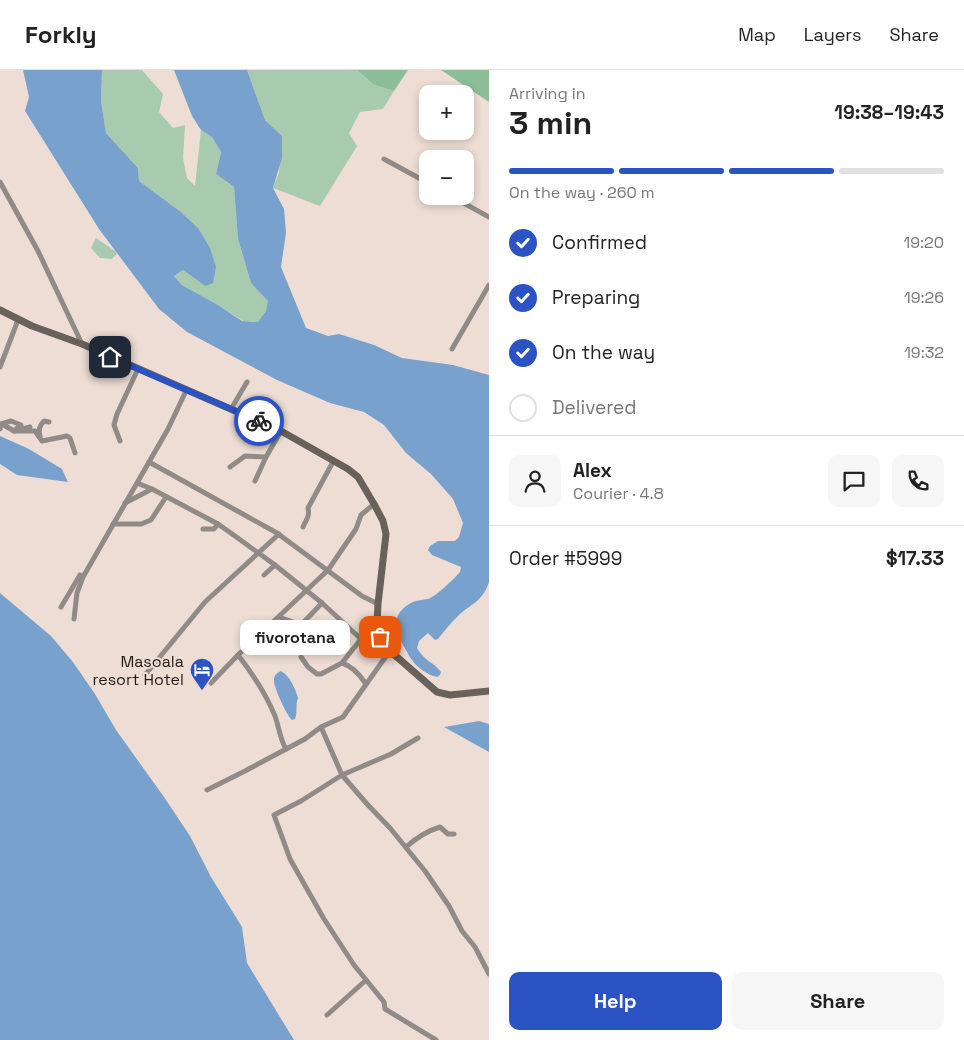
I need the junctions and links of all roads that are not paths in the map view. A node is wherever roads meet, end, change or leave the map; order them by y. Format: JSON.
{"nodes":[{"id":1,"x":384,"y":159,"type":"dead end"},
{"id":2,"x":419,"y":178,"type":"edge"},
{"id":3,"x":0,"y":182,"type":"edge"},
{"id":4,"x":467,"y":205,"type":"edge"},
{"id":5,"x":489,"y":218,"type":"edge"},
{"id":6,"x":489,"y":285,"type":"edge"},
{"id":7,"x":0,"y":310,"type":"edge"},
{"id":8,"x":18,"y":320,"type":"junction"},
{"id":9,"x":82,"y":344,"type":"junction"},
{"id":10,"x":452,"y":349,"type":"dead end"},
{"id":11,"x":1,"y":363,"type":"edge"},
{"id":12,"x":138,"y":369,"type":"junction"},
{"id":13,"x":247,"y":382,"type":"dead end"},
{"id":14,"x":186,"y":391,"type":"junction"},
{"id":15,"x":231,"y":409,"type":"junction"},
{"id":16,"x":49,"y":422,"type":"dead end"},
{"id":17,"x":1,"y":426,"type":"edge"},
{"id":18,"x":30,"y":427,"type":"dead end"},
{"id":19,"x":14,"y":431,"type":"junction"},
{"id":20,"x":281,"y":431,"type":"junction"},
{"id":21,"x":42,"y":441,"type":"junction"},
{"id":22,"x":120,"y":441,"type":"dead end"},
{"id":23,"x":75,"y":453,"type":"dead end"},
{"id":24,"x":266,"y":457,"type":"junction"},
{"id":25,"x":334,"y":460,"type":"junction"},
{"id":26,"x":149,"y":462,"type":"junction"},
{"id":27,"x":230,"y":467,"type":"dead end"},
{"id":28,"x":255,"y":481,"type":"dead end"},
{"id":29,"x":137,"y":483,"type":"junction"},
{"id":30,"x":152,"y":489,"type":"junction"},
{"id":31,"x":166,"y":497,"type":"junction"},
{"id":32,"x":125,"y":503,"type":"junction"},
{"id":33,"x":374,"y":504,"type":"junction"},
{"id":34,"x":113,"y":524,"type":"junction"},
{"id":35,"x":218,"y":524,"type":"junction"},
{"id":36,"x":303,"y":527,"type":"dead end"},
{"id":37,"x":203,"y":529,"type":"dead end"},
{"id":38,"x":279,"y":534,"type":"junction"},
{"id":39,"x":259,"y":552,"type":"junction"},
{"id":40,"x":93,"y":559,"type":"junction"},
{"id":41,"x":275,"y":565,"type":"junction"},
{"id":42,"x":328,"y":570,"type":"junction"},
{"id":43,"x":264,"y":575,"type":"dead end"},
{"id":44,"x":306,"y":591,"type":"junction"},
{"id":45,"x":322,"y":604,"type":"junction"},
{"id":46,"x":378,"y":604,"type":"junction"},
{"id":47,"x":62,"y":607,"type":"dead end"},
{"id":48,"x":279,"y":617,"type":"junction"},
{"id":49,"x":74,"y":619,"type":"dead end"},
{"id":50,"x":361,"y":639,"type":"junction"},
{"id":51,"x":382,"y":644,"type":"junction"},
{"id":52,"x":389,"y":652,"type":"junction"},
{"id":53,"x":238,"y":654,"type":"junction"},
{"id":54,"x":301,"y":657,"type":"dead end"},
{"id":55,"x":342,"y":663,"type":"junction"},
{"id":56,"x":145,"y":675,"type":"dead end"},
{"id":57,"x":212,"y":683,"type":"dead end"},
{"id":58,"x":366,"y":684,"type":"junction"},
{"id":59,"x":489,"y":691,"type":"edge"},
{"id":60,"x":321,"y":727,"type":"junction"},
{"id":61,"x":418,"y":738,"type":"dead end"},
{"id":62,"x":286,"y":749,"type":"junction"},
{"id":63,"x":342,"y":775,"type":"junction"},
{"id":64,"x":207,"y":790,"type":"dead end"},
{"id":65,"x":454,"y":834,"type":"dead end"},
{"id":66,"x":406,"y":847,"type":"junction"},
{"id":67,"x":489,"y":974,"type":"edge"},
{"id":68,"x":365,"y":981,"type":"junction"},
{"id":69,"x":327,"y":1015,"type":"dead end"},
{"id":70,"x":436,"y":1040,"type":"edge"}],
"edges":[{"from":1,"to":2,"type":"street"},
{"from":3,"to":9,"type":"street"},
{"from":4,"to":5,"type":"street"},
{"from":6,"to":10,"type":"street"},
{"from":7,"to":8,"type":"main road"},
{"from":8,"to":9,"type":"main road"},
{"from":8,"to":11,"type":"street"},
{"from":9,"to":12,"type":"main road"},
{"from":12,"to":14,"type":"main road"},
{"from":12,"to":22,"type":"street"},
{"from":13,"to":15,"type":"street"},
{"from":14,"to":15,"type":"main road"},
{"from":14,"to":26,"type":"street"},
{"from":15,"to":20,"type":"main road"},
{"from":16,"to":21,"type":"street"},
{"from":17,"to":19,"type":"street"},
{"from":17,"to":19,"type":"street"},
{"from":18,"to":19,"type":"street"},
{"from":19,"to":21,"type":"street"},
{"from":20,"to":24,"type":"street"},
{"from":20,"to":25,"type":"main road"},
{"from":21,"to":23,"type":"street"},
{"from":24,"to":27,"type":"street"},
{"from":24,"to":28,"type":"street"},
{"from":25,"to":33,"type":"main road"},
{"from":25,"to":36,"type":"street"},
{"from":26,"to":29,"type":"street"},
{"from":26,"to":38,"type":"street"},
{"from":29,"to":30,"type":"street"},
{"from":29,"to":32,"type":"street"},
{"from":30,"to":31,"type":"street"},
{"from":30,"to":32,"type":"street"},
{"from":31,"to":34,"type":"street"},
{"from":31,"to":35,"type":"street"},
{"from":32,"to":34,"type":"street"},
{"from":33,"to":42,"type":"street"},
{"from":33,"to":46,"type":"main road"},
{"from":34,"to":40,"type":"street"},
{"from":35,"to":37,"type":"street"},
{"from":35,"to":39,"type":"street"},
{"from":38,"to":39,"type":"street"},
{"from":38,"to":42,"type":"street"},
{"from":39,"to":41,"type":"street"},
{"from":39,"to":56,"type":"street"},
{"from":40,"to":47,"type":"street"},
{"from":40,"to":49,"type":"street"},
{"from":41,"to":43,"type":"street"},
{"from":41,"to":44,"type":"street"},
{"from":42,"to":44,"type":"street"},
{"from":42,"to":46,"type":"street"},
{"from":44,"to":45,"type":"street"},
{"from":44,"to":48,"type":"street"},
{"from":45,"to":48,"type":"street"},
{"from":45,"to":50,"type":"street"},
{"from":46,"to":51,"type":"main road"},
{"from":48,"to":53,"type":"street"},
{"from":50,"to":51,"type":"street"},
{"from":50,"to":55,"type":"street"},
{"from":51,"to":52,"type":"main road"},
{"from":52,"to":58,"type":"street"},
{"from":52,"to":59,"type":"main road"},
{"from":53,"to":57,"type":"street"},
{"from":53,"to":62,"type":"street"},
{"from":54,"to":55,"type":"street"},
{"from":55,"to":58,"type":"street"},
{"from":58,"to":60,"type":"street"},
{"from":60,"to":62,"type":"street"},
{"from":60,"to":63,"type":"street"},
{"from":61,"to":63,"type":"street"},
{"from":62,"to":64,"type":"street"},
{"from":63,"to":66,"type":"street"},
{"from":63,"to":68,"type":"street"},
{"from":65,"to":66,"type":"street"},
{"from":66,"to":67,"type":"street"},
{"from":68,"to":69,"type":"street"},
{"from":68,"to":70,"type":"street"}]}
